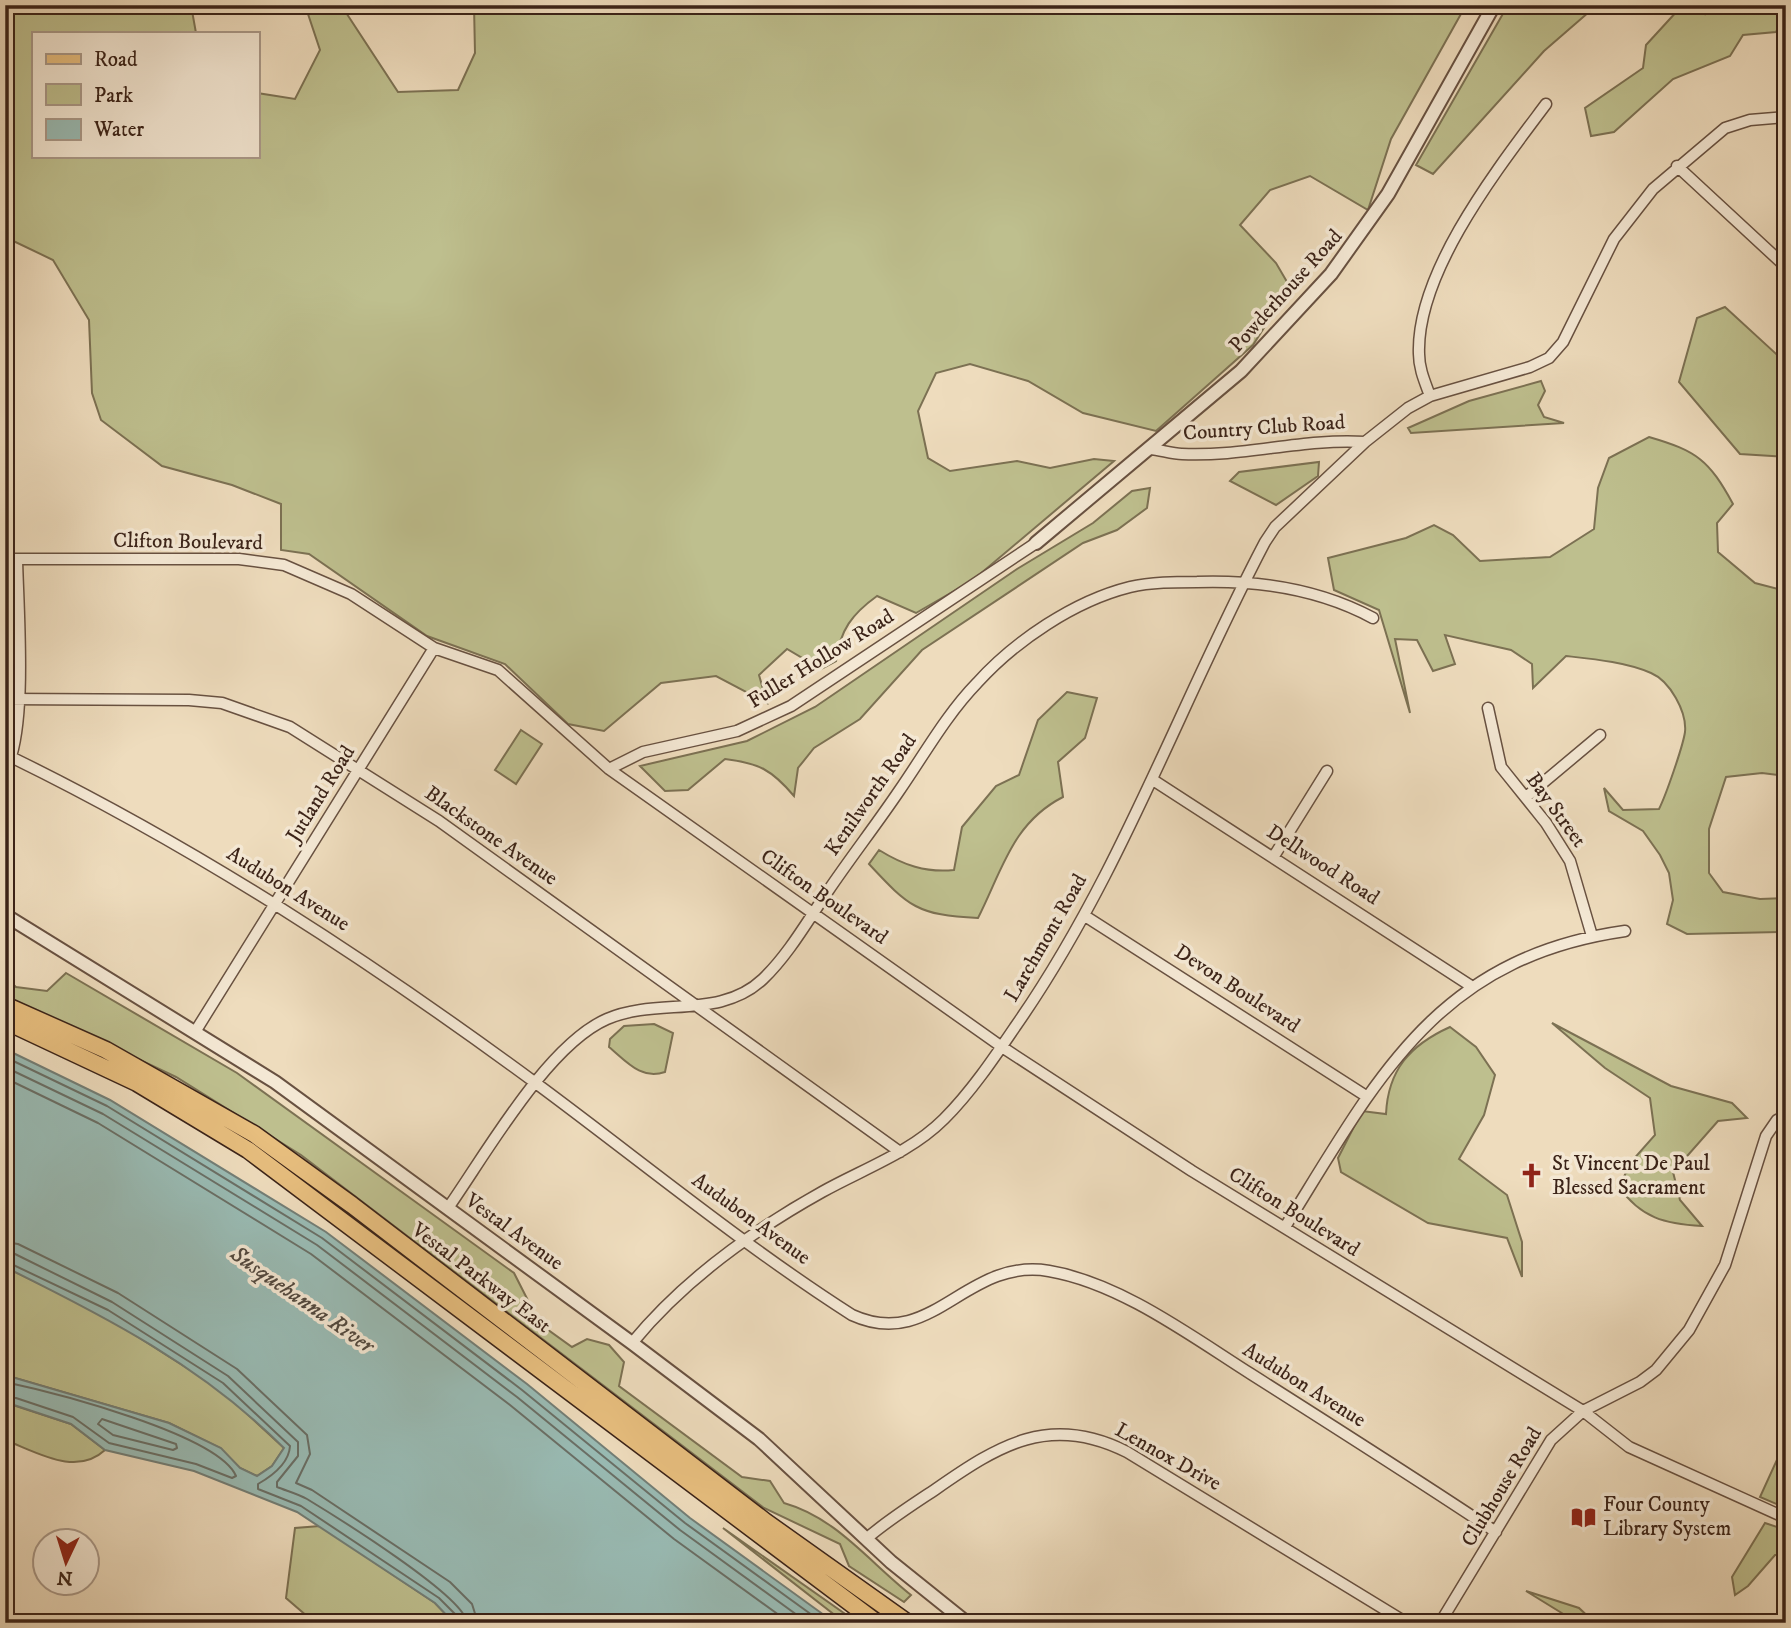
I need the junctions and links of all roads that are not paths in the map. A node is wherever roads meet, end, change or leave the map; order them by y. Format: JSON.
{"nodes":[{"id":1,"x":1494,"y":5,"type":"edge"},
{"id":2,"x":1546,"y":104,"type":"dead end"},
{"id":3,"x":1786,"y":117,"type":"edge"},
{"id":4,"x":1677,"y":166,"type":"junction"},
{"id":5,"x":1786,"y":267,"type":"edge"},
{"id":6,"x":1430,"y":396,"type":"junction"},
{"id":7,"x":1365,"y":442,"type":"junction"},
{"id":8,"x":1150,"y":449,"type":"junction"},
{"id":9,"x":1036,"y":543,"type":"joint"},
{"id":10,"x":5,"y":559,"type":"edge"},
{"id":11,"x":18,"y":559,"type":"junction"},
{"id":12,"x":1245,"y":583,"type":"junction"},
{"id":13,"x":1373,"y":618,"type":"dead end"},
{"id":14,"x":434,"y":648,"type":"junction"},
{"id":15,"x":5,"y":699,"type":"edge"},
{"id":16,"x":18,"y":699,"type":"junction"},
{"id":17,"x":1489,"y":708,"type":"dead end"},
{"id":18,"x":1600,"y":735,"type":"dead end"},
{"id":19,"x":13,"y":758,"type":"junction"},
{"id":20,"x":609,"y":769,"type":"junction"},
{"id":21,"x":5,"y":771,"type":"edge"},
{"id":22,"x":358,"y":771,"type":"junction"},
{"id":23,"x":1327,"y":771,"type":"dead end"},
{"id":24,"x":1153,"y":780,"type":"junction"},
{"id":25,"x":1526,"y":797,"type":"junction"},
{"id":26,"x":1273,"y":856,"type":"junction"},
{"id":27,"x":275,"y":902,"type":"junction"},
{"id":28,"x":813,"y":913,"type":"junction"},
{"id":29,"x":5,"y":915,"type":"edge"},
{"id":30,"x":1085,"y":916,"type":"junction"},
{"id":31,"x":1625,"y":931,"type":"dead end"},
{"id":32,"x":1591,"y":936,"type":"junction"},
{"id":33,"x":1471,"y":986,"type":"junction"},
{"id":34,"x":5,"y":1005,"type":"edge"},
{"id":35,"x":695,"y":1006,"type":"junction"},
{"id":36,"x":5,"y":1021,"type":"edge"},
{"id":37,"x":195,"y":1032,"type":"junction"},
{"id":38,"x":1002,"y":1047,"type":"junction"},
{"id":39,"x":536,"y":1083,"type":"junction"},
{"id":40,"x":1366,"y":1096,"type":"junction"},
{"id":41,"x":1786,"y":1115,"type":"edge"},
{"id":42,"x":900,"y":1152,"type":"junction"},
{"id":43,"x":448,"y":1208,"type":"junction"},
{"id":44,"x":1284,"y":1227,"type":"junction"},
{"id":45,"x":746,"y":1239,"type":"junction"},
{"id":46,"x":632,"y":1343,"type":"junction"},
{"id":47,"x":1583,"y":1411,"type":"junction"},
{"id":48,"x":1786,"y":1518,"type":"edge"},
{"id":49,"x":1496,"y":1532,"type":"junction"},
{"id":50,"x":866,"y":1539,"type":"junction"},
{"id":51,"x":877,"y":1623,"type":"edge"},
{"id":52,"x":908,"y":1623,"type":"edge"},
{"id":53,"x":967,"y":1623,"type":"edge"},
{"id":54,"x":1406,"y":1623,"type":"edge"},
{"id":55,"x":1440,"y":1623,"type":"edge"}],
"edges":[{"from":1,"to":8,"type":"street","name":"Powderhouse Road"},
{"from":2,"to":6,"type":"street"},
{"from":3,"to":4,"type":"street","name":"Country Club Road"},
{"from":4,"to":5,"type":"street"},
{"from":4,"to":6,"type":"street","name":"Country Club Road"},
{"from":6,"to":7,"type":"street","name":"Country Club Road"},
{"from":7,"to":8,"type":"street","name":"Country Club Road"},
{"from":7,"to":12,"type":"street","name":"Larchmont Road"},
{"from":8,"to":9,"type":"street","name":"Powderhouse Road"},
{"from":9,"to":20,"type":"street","name":"Fuller Hollow Road"},
{"from":10,"to":11,"type":"street","name":"Clifton Boulevard"},
{"from":11,"to":14,"type":"street","name":"Clifton Boulevard"},
{"from":11,"to":16,"type":"street"},
{"from":12,"to":13,"type":"street","name":"Kenilworth Road"},
{"from":12,"to":24,"type":"street","name":"Larchmont Road"},
{"from":12,"to":28,"type":"street","name":"Kenilworth Road"},
{"from":14,"to":20,"type":"street","name":"Clifton Boulevard"},
{"from":14,"to":22,"type":"street","name":"Jutland Road"},
{"from":15,"to":16,"type":"street","name":"Blackstone Avenue"},
{"from":16,"to":19,"type":"street"},
{"from":16,"to":22,"type":"street","name":"Blackstone Avenue"},
{"from":17,"to":25,"type":"street","name":"Bay Street"},
{"from":18,"to":25,"type":"street"},
{"from":19,"to":21,"type":"street"},
{"from":19,"to":27,"type":"street","name":"Audubon Avenue"},
{"from":20,"to":28,"type":"street","name":"Clifton Boulevard"},
{"from":22,"to":27,"type":"street","name":"Jutland Road"},
{"from":22,"to":35,"type":"street","name":"Blackstone Avenue"},
{"from":23,"to":26,"type":"street"},
{"from":24,"to":26,"type":"street","name":"Dellwood Road"},
{"from":24,"to":30,"type":"street","name":"Larchmont Road"},
{"from":25,"to":32,"type":"street","name":"Bay Street"},
{"from":26,"to":33,"type":"street","name":"Dellwood Road"},
{"from":27,"to":37,"type":"street","name":"Jutland Road"},
{"from":27,"to":39,"type":"street","name":"Audubon Avenue"},
{"from":28,"to":35,"type":"street","name":"Kenilworth Road"},
{"from":28,"to":38,"type":"street","name":"Clifton Boulevard"},
{"from":29,"to":37,"type":"street","name":"Vestal Avenue"},
{"from":30,"to":38,"type":"street","name":"Larchmont Road"},
{"from":30,"to":40,"type":"street","name":"Devon Boulevard"},
{"from":31,"to":32,"type":"street"},
{"from":32,"to":33,"type":"street"},
{"from":33,"to":40,"type":"street"},
{"from":34,"to":52,"type":"main road","name":"Vestal Parkway East"},
{"from":35,"to":39,"type":"street","name":"Kenilworth Road"},
{"from":35,"to":42,"type":"street","name":"Blackstone Avenue"},
{"from":36,"to":51,"type":"main road","name":"Vestal Parkway East"},
{"from":37,"to":43,"type":"street","name":"Vestal Avenue"},
{"from":38,"to":42,"type":"street","name":"Larchmont Road"},
{"from":38,"to":44,"type":"street","name":"Clifton Boulevard"},
{"from":39,"to":43,"type":"street","name":"Kenilworth Road"},
{"from":39,"to":45,"type":"street","name":"Audubon Avenue"},
{"from":40,"to":44,"type":"street"},
{"from":41,"to":47,"type":"street","name":"Clubhouse Road"},
{"from":42,"to":45,"type":"street","name":"Larchmont Road"},
{"from":43,"to":46,"type":"street","name":"Vestal Avenue"},
{"from":44,"to":47,"type":"street","name":"Clifton Boulevard"},
{"from":45,"to":46,"type":"street","name":"Larchmont Road"},
{"from":45,"to":49,"type":"street","name":"Audubon Avenue"},
{"from":46,"to":50,"type":"street","name":"Vestal Avenue"},
{"from":47,"to":48,"type":"street","name":"Clifton Boulevard"},
{"from":47,"to":49,"type":"street","name":"Clubhouse Road"},
{"from":49,"to":55,"type":"street","name":"Clubhouse Road"},
{"from":50,"to":53,"type":"street","name":"Vestal Avenue"},
{"from":50,"to":54,"type":"street","name":"Lennox Drive"}]}
